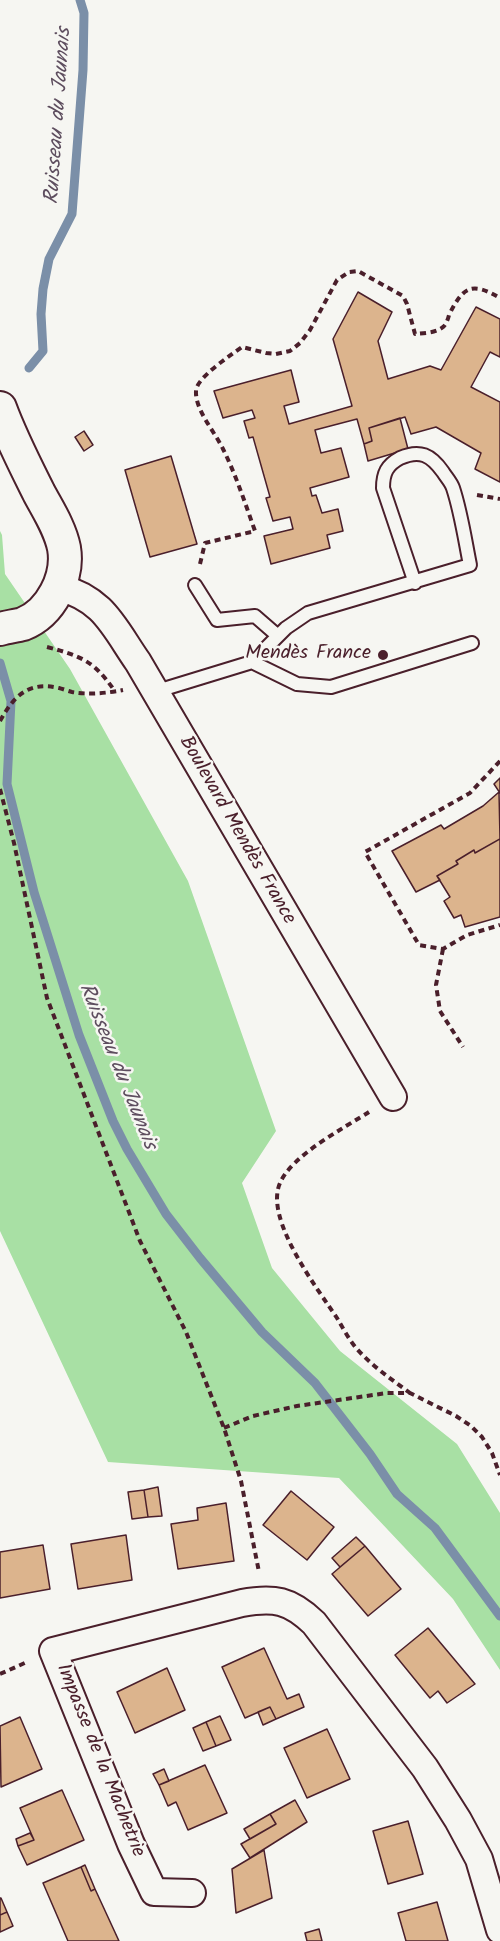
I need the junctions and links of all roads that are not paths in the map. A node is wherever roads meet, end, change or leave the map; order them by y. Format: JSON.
{"nodes":[{"id":1,"x":0,"y":408,"type":"edge"},
{"id":2,"x":414,"y":583,"type":"junction"},
{"id":3,"x":195,"y":585,"type":"road end"},
{"id":4,"x":58,"y":587,"type":"junction"},
{"id":5,"x":6,"y":628,"type":"edge"},
{"id":6,"x":278,"y":636,"type":"junction"},
{"id":7,"x":472,"y":643,"type":"dead end"},
{"id":8,"x":252,"y":662,"type":"junction"},
{"id":9,"x":152,"y":688,"type":"junction"},
{"id":10,"x":393,"y":1098,"type":"road end"},
{"id":11,"x":192,"y":1893,"type":"dead end"},
{"id":12,"x":500,"y":1930,"type":"edge"}],
"edges":[{"from":1,"to":4,"type":"street"},
{"from":2,"to":2,"type":"lane"},
{"from":2,"to":6,"type":"lane"},
{"from":3,"to":6,"type":"lane"},
{"from":4,"to":5,"type":"street"},
{"from":4,"to":9,"type":"street","name":"Boulevard Mendès France"},
{"from":6,"to":8,"type":"lane"},
{"from":7,"to":8,"type":"lane"},
{"from":8,"to":9,"type":"lane"},
{"from":9,"to":10,"type":"street","name":"Boulevard Mendès France"},
{"from":11,"to":12,"type":"street","name":"Impasse de la Machetrie"}]}
